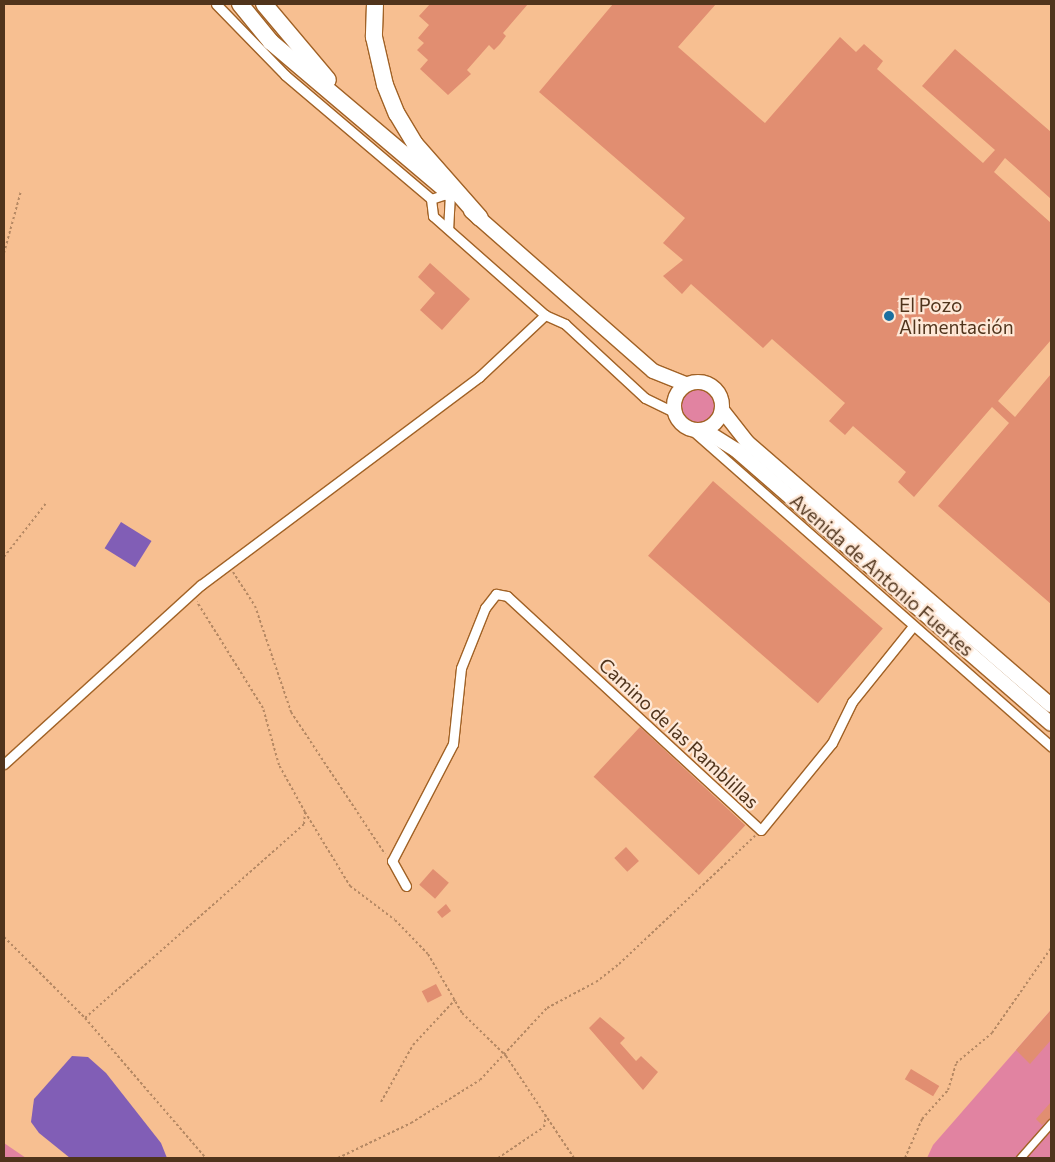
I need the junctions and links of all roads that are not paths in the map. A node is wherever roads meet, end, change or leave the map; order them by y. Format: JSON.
{"nodes":[{"id":1,"x":216,"y":4,"type":"edge"},
{"id":2,"x":240,"y":4,"type":"edge"},
{"id":3,"x":250,"y":4,"type":"edge"},
{"id":4,"x":264,"y":4,"type":"edge"},
{"id":5,"x":375,"y":4,"type":"edge"},
{"id":6,"x":308,"y":74,"type":"junction"},
{"id":7,"x":367,"y":125,"type":"junction"},
{"id":8,"x":450,"y":193,"type":"junction"},
{"id":9,"x":431,"y":199,"type":"junction"},
{"id":10,"x":480,"y":218,"type":"junction"},
{"id":11,"x":448,"y":228,"type":"junction"},
{"id":12,"x":545,"y":314,"type":"junction"},
{"id":13,"x":652,"y":370,"type":"junction"},
{"id":14,"x":686,"y":384,"type":"junction"},
{"id":15,"x":674,"y":408,"type":"junction"},
{"id":16,"x":722,"y":410,"type":"junction"},
{"id":17,"x":698,"y":430,"type":"junction"},
{"id":18,"x":913,"y":626,"type":"junction"},
{"id":19,"x":1051,"y":705,"type":"edge"},
{"id":20,"x":1051,"y":724,"type":"edge"},
{"id":21,"x":1051,"y":746,"type":"edge"},
{"id":22,"x":4,"y":764,"type":"edge"},
{"id":23,"x":406,"y":886,"type":"dead end"},
{"id":24,"x":1051,"y":1123,"type":"edge"},
{"id":25,"x":1020,"y":1158,"type":"edge"}],
"edges":[{"from":1,"to":9,"type":"street"},
{"from":2,"to":6,"type":"highway"},
{"from":3,"to":6,"type":"highway"},
{"from":4,"to":7,"type":"highway"},
{"from":5,"to":10,"type":"highway"},
{"from":6,"to":7,"type":"highway"},
{"from":7,"to":8,"type":"highway"},
{"from":8,"to":9,"type":"street"},
{"from":8,"to":10,"type":"main road"},
{"from":8,"to":11,"type":"street"},
{"from":9,"to":11,"type":"street"},
{"from":10,"to":13,"type":"main road"},
{"from":11,"to":12,"type":"street"},
{"from":12,"to":15,"type":"street"},
{"from":12,"to":22,"type":"street"},
{"from":13,"to":14,"type":"main road"},
{"from":13,"to":15,"type":"main road"},
{"from":14,"to":15,"type":"main road"},
{"from":14,"to":16,"type":"main road"},
{"from":15,"to":17,"type":"main road"},
{"from":16,"to":17,"type":"main road"},
{"from":16,"to":19,"type":"main road","name":"Avenida de Antonio Fuertes"},
{"from":17,"to":18,"type":"street","name":"Avenida de Antonio Fuertes"},
{"from":17,"to":20,"type":"main road","name":"Avenida de Antonio Fuertes"},
{"from":18,"to":21,"type":"street","name":"Avenida de Antonio Fuertes"},
{"from":18,"to":23,"type":"street","name":"Camino de las Ramblillas"},
{"from":24,"to":25,"type":"street"}]}
